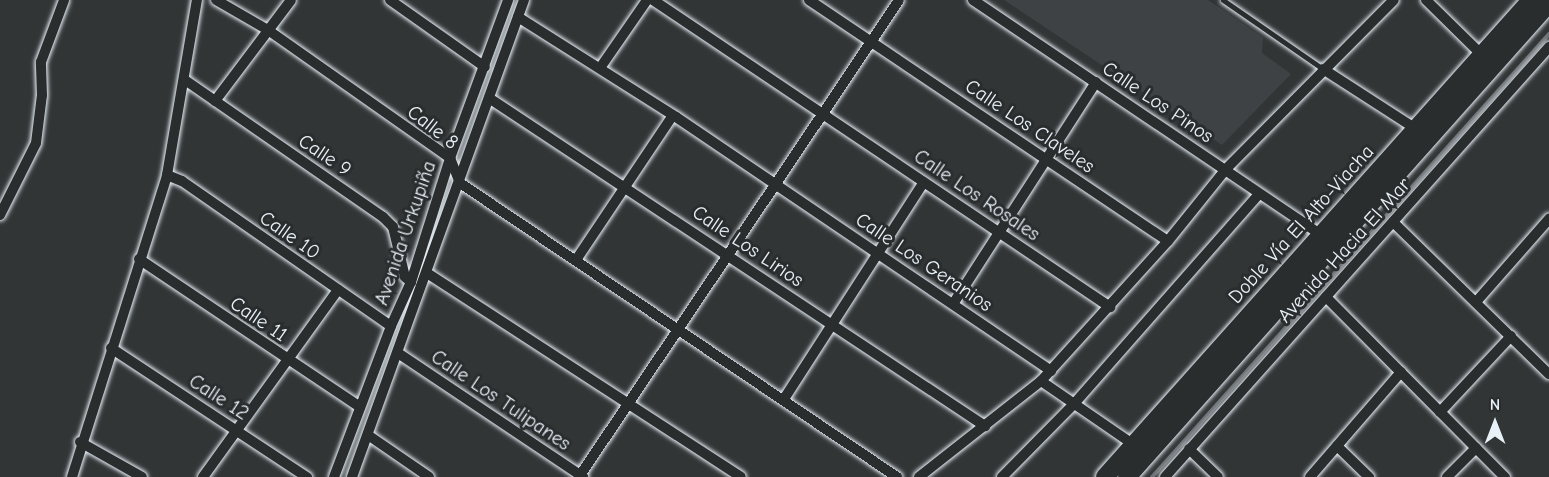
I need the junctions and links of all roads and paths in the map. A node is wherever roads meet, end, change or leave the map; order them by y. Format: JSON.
{"nodes":[{"id":1,"x":64,"y":0,"type":"edge"},
{"id":2,"x":197,"y":0,"type":"edge"},
{"id":3,"x":216,"y":0,"type":"edge"},
{"id":4,"x":291,"y":0,"type":"edge"},
{"id":5,"x":390,"y":0,"type":"edge"},
{"id":6,"x":508,"y":0,"type":"edge"},
{"id":7,"x":524,"y":0,"type":"edge"},
{"id":8,"x":646,"y":0,"type":"edge"},
{"id":9,"x":652,"y":0,"type":"edge"},
{"id":10,"x":809,"y":0,"type":"edge"},
{"id":11,"x":899,"y":0,"type":"edge"},
{"id":12,"x":973,"y":0,"type":"edge"},
{"id":13,"x":1223,"y":0,"type":"edge"},
{"id":14,"x":1394,"y":0,"type":"edge"},
{"id":15,"x":1426,"y":0,"type":"edge"},
{"id":16,"x":1531,"y":0,"type":"edge"},
{"id":17,"x":1549,"y":3,"type":"edge"},
{"id":18,"x":518,"y":17,"type":"junction"},
{"id":19,"x":268,"y":30,"type":"junction"},
{"id":20,"x":872,"y":42,"type":"junction"},
{"id":21,"x":1549,"y":47,"type":"edge"},
{"id":22,"x":1482,"y":55,"type":"junction"},
{"id":23,"x":485,"y":67,"type":"junction"},
{"id":24,"x":600,"y":68,"type":"junction"},
{"id":25,"x":1323,"y":69,"type":"junction"},
{"id":26,"x":185,"y":80,"type":"junction"},
{"id":27,"x":1096,"y":82,"type":"junction"},
{"id":28,"x":489,"y":98,"type":"junction"},
{"id":29,"x":215,"y":101,"type":"junction"},
{"id":30,"x":824,"y":112,"type":"junction"},
{"id":31,"x":673,"y":115,"type":"junction"},
{"id":32,"x":1416,"y":129,"type":"junction"},
{"id":33,"x":450,"y":158,"type":"junction"},
{"id":34,"x":1047,"y":159,"type":"junction"},
{"id":35,"x":1226,"y":169,"type":"junction"},
{"id":36,"x":167,"y":175,"type":"junction"},
{"id":37,"x":924,"y":182,"type":"junction"},
{"id":38,"x":460,"y":183,"type":"junction"},
{"id":39,"x":777,"y":184,"type":"junction"},
{"id":40,"x":625,"y":187,"type":"junction"},
{"id":41,"x":1259,"y":194,"type":"junction"},
{"id":42,"x":0,"y":215,"type":"edge"},
{"id":43,"x":1549,"y":219,"type":"edge"},
{"id":44,"x":1393,"y":222,"type":"junction"},
{"id":45,"x":999,"y":232,"type":"junction"},
{"id":46,"x":1321,"y":235,"type":"junction"},
{"id":47,"x":1168,"y":241,"type":"junction"},
{"id":48,"x":880,"y":254,"type":"junction"},
{"id":49,"x":729,"y":255,"type":"junction"},
{"id":50,"x":139,"y":259,"type":"junction"},
{"id":51,"x":576,"y":260,"type":"junction"},
{"id":52,"x":428,"y":273,"type":"junction"},
{"id":53,"x":411,"y":282,"type":"junction"},
{"id":54,"x":338,"y":290,"type":"junction"},
{"id":55,"x":1326,"y":297,"type":"junction"},
{"id":56,"x":1476,"y":302,"type":"junction"},
{"id":57,"x":953,"y":304,"type":"junction"},
{"id":58,"x":1110,"y":307,"type":"junction"},
{"id":59,"x":833,"y":325,"type":"junction"},
{"id":60,"x":390,"y":326,"type":"junction"},
{"id":61,"x":680,"y":328,"type":"junction"},
{"id":62,"x":1511,"y":336,"type":"junction"},
{"id":63,"x":111,"y":348,"type":"junction"},
{"id":64,"x":398,"y":353,"type":"junction"},
{"id":65,"x":286,"y":359,"type":"junction"},
{"id":66,"x":1050,"y":371,"type":"junction"},
{"id":67,"x":1401,"y":372,"type":"junction"},
{"id":68,"x":1549,"y":374,"type":"edge"},
{"id":69,"x":1041,"y":381,"type":"junction"},
{"id":70,"x":784,"y":399,"type":"junction"},
{"id":71,"x":629,"y":402,"type":"junction"},
{"id":72,"x":1073,"y":405,"type":"junction"},
{"id":73,"x":360,"y":407,"type":"junction"},
{"id":74,"x":1440,"y":412,"type":"junction"},
{"id":75,"x":985,"y":426,"type":"junction"},
{"id":76,"x":236,"y":429,"type":"junction"},
{"id":77,"x":368,"y":435,"type":"junction"},
{"id":78,"x":80,"y":442,"type":"junction"},
{"id":79,"x":1134,"y":445,"type":"junction"},
{"id":80,"x":1337,"y":446,"type":"junction"},
{"id":81,"x":1476,"y":448,"type":"junction"},
{"id":82,"x":1189,"y":449,"type":"junction"},
{"id":83,"x":581,"y":476,"type":"edge"},
{"id":84,"x":72,"y":477,"type":"edge"},
{"id":85,"x":142,"y":477,"type":"edge"},
{"id":86,"x":203,"y":477,"type":"edge"},
{"id":87,"x":307,"y":477,"type":"edge"},
{"id":88,"x":334,"y":477,"type":"edge"},
{"id":89,"x":352,"y":477,"type":"edge"},
{"id":90,"x":429,"y":477,"type":"edge"},
{"id":91,"x":741,"y":477,"type":"edge"},
{"id":92,"x":897,"y":477,"type":"edge"},
{"id":93,"x":919,"y":477,"type":"edge"},
{"id":94,"x":1002,"y":477,"type":"edge"},
{"id":95,"x":1105,"y":477,"type":"edge"},
{"id":96,"x":1127,"y":477,"type":"edge"},
{"id":97,"x":1165,"y":477,"type":"edge"},
{"id":98,"x":1218,"y":477,"type":"edge"},
{"id":99,"x":1310,"y":477,"type":"edge"},
{"id":100,"x":1369,"y":477,"type":"edge"},
{"id":101,"x":1447,"y":477,"type":"edge"},
{"id":102,"x":1505,"y":477,"type":"edge"}],
"edges":[{"from":1,"to":42,"type":"street"},
{"from":2,"to":26,"type":"street"},
{"from":3,"to":19,"type":"street","name":"Calle 8"},
{"from":4,"to":19,"type":"street"},
{"from":5,"to":23,"type":"street"},
{"from":6,"to":23,"type":"street","name":"Avenida Urkupiña"},
{"from":7,"to":18,"type":"street"},
{"from":8,"to":24,"type":"street"},
{"from":9,"to":30,"type":"street","name":"Calle Los Rosales"},
{"from":10,"to":20,"type":"street","name":"Calle Los Claveles"},
{"from":11,"to":20,"type":"street"},
{"from":12,"to":27,"type":"street","name":"Calle Los Pinos"},
{"from":13,"to":25,"type":"lane"},
{"from":14,"to":25,"type":"street"},
{"from":15,"to":22,"type":"street"},
{"from":16,"to":22,"type":"highway","name":"Doble Vía El Alto-Viacha"},
{"from":17,"to":96,"type":"highway","name":"Doble Vía El Alto-Viacha"},
{"from":18,"to":24,"type":"street","name":"Calle Los Geranios"},
{"from":18,"to":28,"type":"street"},
{"from":19,"to":29,"type":"street"},
{"from":19,"to":33,"type":"street","name":"Calle 8"},
{"from":20,"to":30,"type":"street"},
{"from":20,"to":34,"type":"street","name":"Calle Los Claveles"},
{"from":21,"to":44,"type":"street","name":"Avenida Hacia El Mar"},
{"from":22,"to":32,"type":"highway","name":"Doble Vía El Alto-Viacha"},
{"from":23,"to":33,"type":"street","name":"Avenida Urkupiña"},
{"from":24,"to":31,"type":"street","name":"Calle Los Geranios"},
{"from":25,"to":32,"type":"street"},
{"from":25,"to":35,"type":"street"},
{"from":26,"to":29,"type":"street","name":"Calle 9"},
{"from":26,"to":36,"type":"street"},
{"from":27,"to":34,"type":"street"},
{"from":27,"to":35,"type":"street","name":"Calle Los Pinos"},
{"from":28,"to":38,"type":"street"},
{"from":28,"to":40,"type":"street","name":"Calle Los Lirios"},
{"from":29,"to":53,"type":"street","name":"Calle 9"},
{"from":30,"to":37,"type":"street","name":"Calle Los Rosales"},
{"from":30,"to":39,"type":"street"},
{"from":31,"to":39,"type":"street","name":"Calle Los Geranios"},
{"from":31,"to":40,"type":"street"},
{"from":32,"to":46,"type":"highway","name":"Doble Vía El Alto-Viacha"},
{"from":33,"to":38,"type":"street","name":"Calle 8"},
{"from":33,"to":53,"type":"street","name":"Avenida Urkupiña"},
{"from":34,"to":45,"type":"street"},
{"from":34,"to":47,"type":"street","name":"Calle Los Claveles"},
{"from":35,"to":41,"type":"street","name":"Calle Los Pinos"},
{"from":35,"to":47,"type":"street"},
{"from":36,"to":50,"type":"street"},
{"from":36,"to":54,"type":"street","name":"Calle 10"},
{"from":37,"to":45,"type":"street","name":"Calle Los Rosales"},
{"from":37,"to":48,"type":"street"},
{"from":38,"to":51,"type":"street"},
{"from":38,"to":52,"type":"street"},
{"from":39,"to":48,"type":"street","name":"Calle Los Geranios"},
{"from":39,"to":49,"type":"street"},
{"from":40,"to":49,"type":"street","name":"Calle Los Lirios"},
{"from":40,"to":51,"type":"street"},
{"from":41,"to":46,"type":"street","name":"Calle Los Pinos"},
{"from":41,"to":72,"type":"street"},
{"from":43,"to":56,"type":"street"},
{"from":44,"to":55,"type":"street","name":"Avenida Hacia El Mar"},
{"from":44,"to":56,"type":"street"},
{"from":45,"to":57,"type":"street"},
{"from":45,"to":58,"type":"street","name":"Calle Los Rosales"},
{"from":46,"to":79,"type":"highway","name":"Doble Vía El Alto-Viacha"},
{"from":47,"to":58,"type":"street"},
{"from":48,"to":57,"type":"street","name":"Calle Los Geranios"},
{"from":48,"to":59,"type":"street"},
{"from":49,"to":59,"type":"street","name":"Calle Los Lirios"},
{"from":49,"to":61,"type":"street"},
{"from":50,"to":63,"type":"street"},
{"from":50,"to":65,"type":"street","name":"Calle 11"},
{"from":51,"to":61,"type":"street"},
{"from":52,"to":64,"type":"street"},
{"from":52,"to":71,"type":"street"},
{"from":53,"to":60,"type":"street","name":"Avenida Urkupiña"},
{"from":54,"to":60,"type":"street","name":"Calle 10"},
{"from":54,"to":65,"type":"street"},
{"from":55,"to":67,"type":"street"},
{"from":55,"to":82,"type":"street","name":"Avenida Hacia El Mar"},
{"from":56,"to":62,"type":"street"},
{"from":57,"to":66,"type":"street","name":"Calle Los Geranios"},
{"from":58,"to":66,"type":"street"},
{"from":59,"to":70,"type":"street"},
{"from":59,"to":75,"type":"street","name":"Calle Los Lirios"},
{"from":60,"to":73,"type":"street","name":"Avenida Urkupiña"},
{"from":61,"to":70,"type":"street"},
{"from":61,"to":71,"type":"street"},
{"from":62,"to":68,"type":"street"},
{"from":62,"to":74,"type":"street"},
{"from":63,"to":76,"type":"street","name":"Calle 12"},
{"from":63,"to":78,"type":"street"},
{"from":64,"to":77,"type":"street"},
{"from":64,"to":83,"type":"street","name":"Calle Los Tulipanes"},
{"from":65,"to":73,"type":"street","name":"Calle 11"},
{"from":65,"to":76,"type":"street"},
{"from":66,"to":69,"type":"street"},
{"from":67,"to":74,"type":"street"},
{"from":67,"to":80,"type":"street"},
{"from":69,"to":72,"type":"street"},
{"from":69,"to":75,"type":"street"},
{"from":70,"to":92,"type":"street"},
{"from":71,"to":83,"type":"street"},
{"from":71,"to":91,"type":"street"},
{"from":72,"to":79,"type":"street"},
{"from":72,"to":94,"type":"street"},
{"from":73,"to":88,"type":"street","name":"Avenida Urkupiña"},
{"from":74,"to":81,"type":"street"},
{"from":75,"to":93,"type":"street"},
{"from":76,"to":86,"type":"street"},
{"from":76,"to":87,"type":"street","name":"Calle 12"},
{"from":77,"to":89,"type":"street"},
{"from":77,"to":90,"type":"street"},
{"from":78,"to":84,"type":"street"},
{"from":78,"to":85,"type":"street"},
{"from":79,"to":95,"type":"highway","name":"Doble Vía El Alto-Viacha"},
{"from":80,"to":99,"type":"street"},
{"from":80,"to":100,"type":"street"},
{"from":81,"to":101,"type":"street"},
{"from":81,"to":102,"type":"street"},
{"from":82,"to":97,"type":"street","name":"Avenida Hacia El Mar"},
{"from":82,"to":98,"type":"street"}]}
